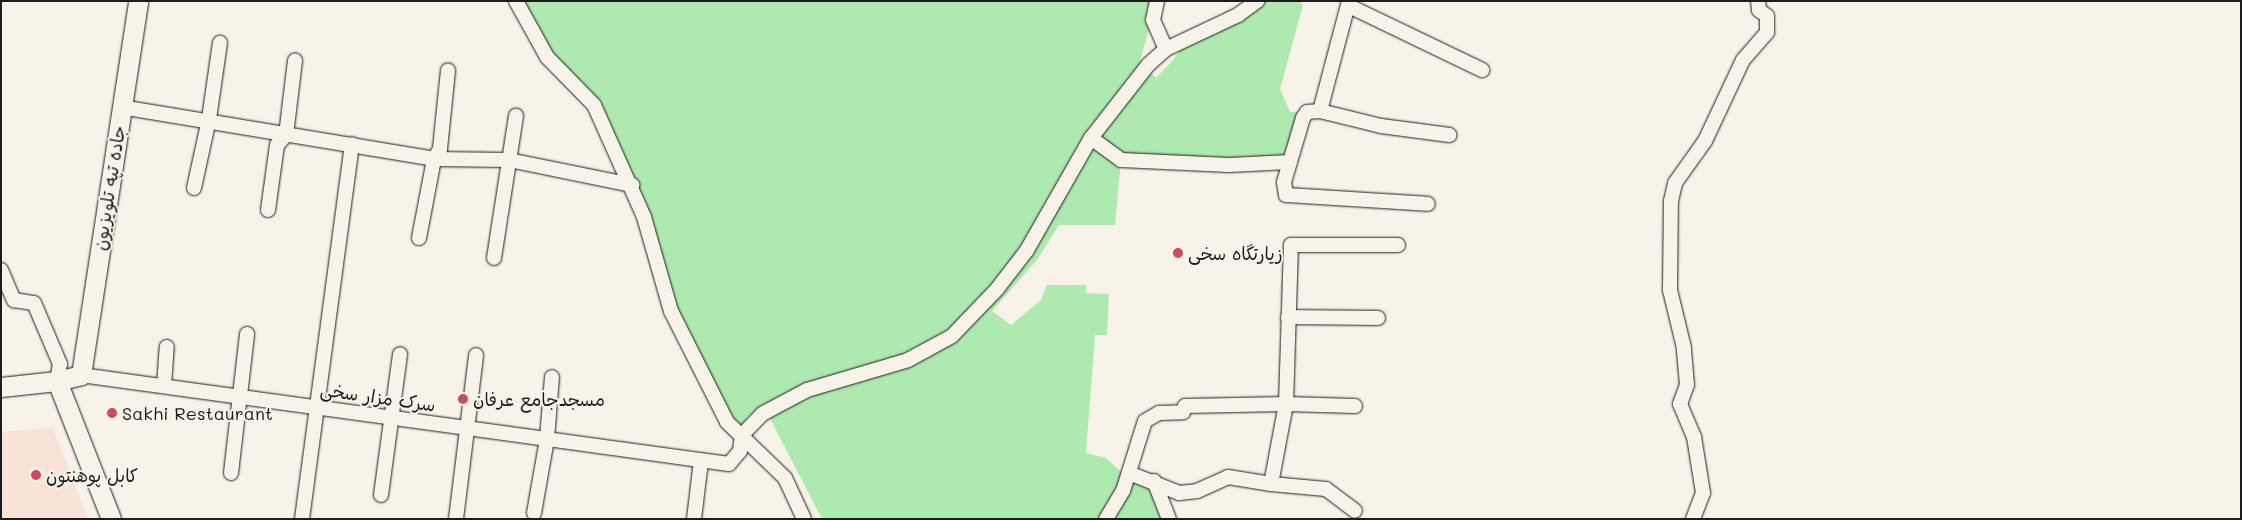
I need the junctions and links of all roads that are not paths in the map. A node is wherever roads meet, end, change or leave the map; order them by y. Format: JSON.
{"nodes":[{"id":1,"x":138,"y":1,"type":"edge"},
{"id":2,"x":516,"y":1,"type":"edge"},
{"id":3,"x":1157,"y":1,"type":"edge"},
{"id":4,"x":1257,"y":1,"type":"edge"},
{"id":5,"x":1758,"y":1,"type":"edge"},
{"id":6,"x":1349,"y":4,"type":"edge"},
{"id":7,"x":220,"y":43,"type":"dead end"},
{"id":8,"x":1166,"y":49,"type":"junction"},
{"id":9,"x":295,"y":61,"type":"dead end"},
{"id":10,"x":448,"y":70,"type":"dead end"},
{"id":11,"x":1482,"y":70,"type":"dead end"},
{"id":12,"x":121,"y":107,"type":"junction"},
{"id":13,"x":1320,"y":112,"type":"junction"},
{"id":14,"x":516,"y":116,"type":"dead end"},
{"id":15,"x":209,"y":119,"type":"junction"},
{"id":16,"x":286,"y":135,"type":"junction"},
{"id":17,"x":1449,"y":135,"type":"dead end"},
{"id":18,"x":1091,"y":138,"type":"junction"},
{"id":19,"x":352,"y":144,"type":"junction"},
{"id":20,"x":434,"y":159,"type":"junction"},
{"id":21,"x":509,"y":160,"type":"junction"},
{"id":22,"x":1290,"y":162,"type":"junction"},
{"id":23,"x":632,"y":185,"type":"junction"},
{"id":24,"x":194,"y":188,"type":"dead end"},
{"id":25,"x":1428,"y":204,"type":"dead end"},
{"id":26,"x":268,"y":210,"type":"dead end"},
{"id":27,"x":419,"y":238,"type":"dead end"},
{"id":28,"x":1398,"y":246,"type":"dead end"},
{"id":29,"x":494,"y":258,"type":"dead end"},
{"id":30,"x":2,"y":273,"type":"edge"},
{"id":31,"x":1288,"y":317,"type":"junction"},
{"id":32,"x":1378,"y":318,"type":"dead end"},
{"id":33,"x":247,"y":334,"type":"dead end"},
{"id":34,"x":167,"y":346,"type":"dead end"},
{"id":35,"x":400,"y":354,"type":"dead end"},
{"id":36,"x":476,"y":355,"type":"dead end"},
{"id":37,"x":81,"y":375,"type":"junction"},
{"id":38,"x":552,"y":376,"type":"dead end"},
{"id":39,"x":58,"y":381,"type":"junction"},
{"id":40,"x":164,"y":386,"type":"junction"},
{"id":41,"x":1,"y":387,"type":"edge"},
{"id":42,"x":238,"y":396,"type":"junction"},
{"id":43,"x":1286,"y":404,"type":"junction"},
{"id":44,"x":1355,"y":406,"type":"dead end"},
{"id":45,"x":319,"y":407,"type":"junction"},
{"id":46,"x":390,"y":417,"type":"junction"},
{"id":47,"x":466,"y":428,"type":"junction"},
{"id":48,"x":742,"y":435,"type":"junction"},
{"id":49,"x":547,"y":439,"type":"junction"},
{"id":50,"x":701,"y":461,"type":"junction"},
{"id":51,"x":231,"y":473,"type":"dead end"},
{"id":52,"x":1129,"y":474,"type":"junction"},
{"id":53,"x":1154,"y":481,"type":"junction"},
{"id":54,"x":1271,"y":484,"type":"junction"},
{"id":55,"x":381,"y":495,"type":"dead end"},
{"id":56,"x":1355,"y":511,"type":"dead end"},
{"id":57,"x":534,"y":513,"type":"dead end"},
{"id":58,"x":111,"y":519,"type":"edge"},
{"id":59,"x":302,"y":519,"type":"edge"},
{"id":60,"x":456,"y":519,"type":"edge"},
{"id":61,"x":694,"y":519,"type":"edge"},
{"id":62,"x":804,"y":519,"type":"edge"},
{"id":63,"x":1106,"y":519,"type":"edge"},
{"id":64,"x":1169,"y":519,"type":"edge"},
{"id":65,"x":1693,"y":519,"type":"edge"}],
"edges":[{"from":1,"to":12,"type":"street","name":"جاده تپه تلویزیون"},
{"from":2,"to":23,"type":"street"},
{"from":3,"to":8,"type":"street"},
{"from":4,"to":8,"type":"street"},
{"from":5,"to":65,"type":"street"},
{"from":6,"to":11,"type":"street"},
{"from":6,"to":13,"type":"street"},
{"from":7,"to":15,"type":"street"},
{"from":8,"to":18,"type":"street"},
{"from":9,"to":16,"type":"street"},
{"from":10,"to":20,"type":"street"},
{"from":12,"to":15,"type":"street"},
{"from":12,"to":37,"type":"street","name":"جاده تپه تلویزیون"},
{"from":13,"to":17,"type":"street"},
{"from":13,"to":22,"type":"street"},
{"from":14,"to":21,"type":"street"},
{"from":15,"to":16,"type":"street"},
{"from":15,"to":24,"type":"street"},
{"from":16,"to":19,"type":"street"},
{"from":16,"to":26,"type":"street"},
{"from":18,"to":22,"type":"street"},
{"from":18,"to":48,"type":"street"},
{"from":19,"to":20,"type":"street"},
{"from":19,"to":45,"type":"street"},
{"from":20,"to":21,"type":"street"},
{"from":20,"to":27,"type":"street"},
{"from":21,"to":23,"type":"street"},
{"from":21,"to":29,"type":"street"},
{"from":22,"to":25,"type":"street"},
{"from":23,"to":48,"type":"street"},
{"from":28,"to":31,"type":"street"},
{"from":30,"to":39,"type":"street"},
{"from":31,"to":32,"type":"street"},
{"from":31,"to":43,"type":"street"},
{"from":33,"to":42,"type":"street"},
{"from":34,"to":40,"type":"street"},
{"from":35,"to":46,"type":"street"},
{"from":36,"to":47,"type":"street"},
{"from":37,"to":39,"type":"street"},
{"from":37,"to":40,"type":"street","name":"سرک مزار سخی"},
{"from":38,"to":49,"type":"street"},
{"from":39,"to":41,"type":"street"},
{"from":39,"to":58,"type":"street"},
{"from":40,"to":42,"type":"street","name":"سرک مزار سخی"},
{"from":42,"to":45,"type":"street","name":"سرک مزار سخی"},
{"from":42,"to":51,"type":"street"},
{"from":43,"to":44,"type":"street"},
{"from":43,"to":52,"type":"street"},
{"from":43,"to":54,"type":"street"},
{"from":45,"to":46,"type":"street","name":"سرک مزار سخی"},
{"from":45,"to":59,"type":"street"},
{"from":46,"to":47,"type":"street","name":"سرک مزار سخی"},
{"from":46,"to":55,"type":"street"},
{"from":47,"to":49,"type":"street","name":"سرک مزار سخی"},
{"from":47,"to":60,"type":"street"},
{"from":48,"to":50,"type":"street","name":"سرک مزار سخی"},
{"from":48,"to":62,"type":"street"},
{"from":49,"to":50,"type":"street","name":"سرک مزار سخی"},
{"from":49,"to":57,"type":"street"},
{"from":50,"to":61,"type":"street"},
{"from":52,"to":53,"type":"street"},
{"from":52,"to":63,"type":"street"},
{"from":53,"to":54,"type":"street"},
{"from":53,"to":64,"type":"street"},
{"from":54,"to":56,"type":"street"}]}
